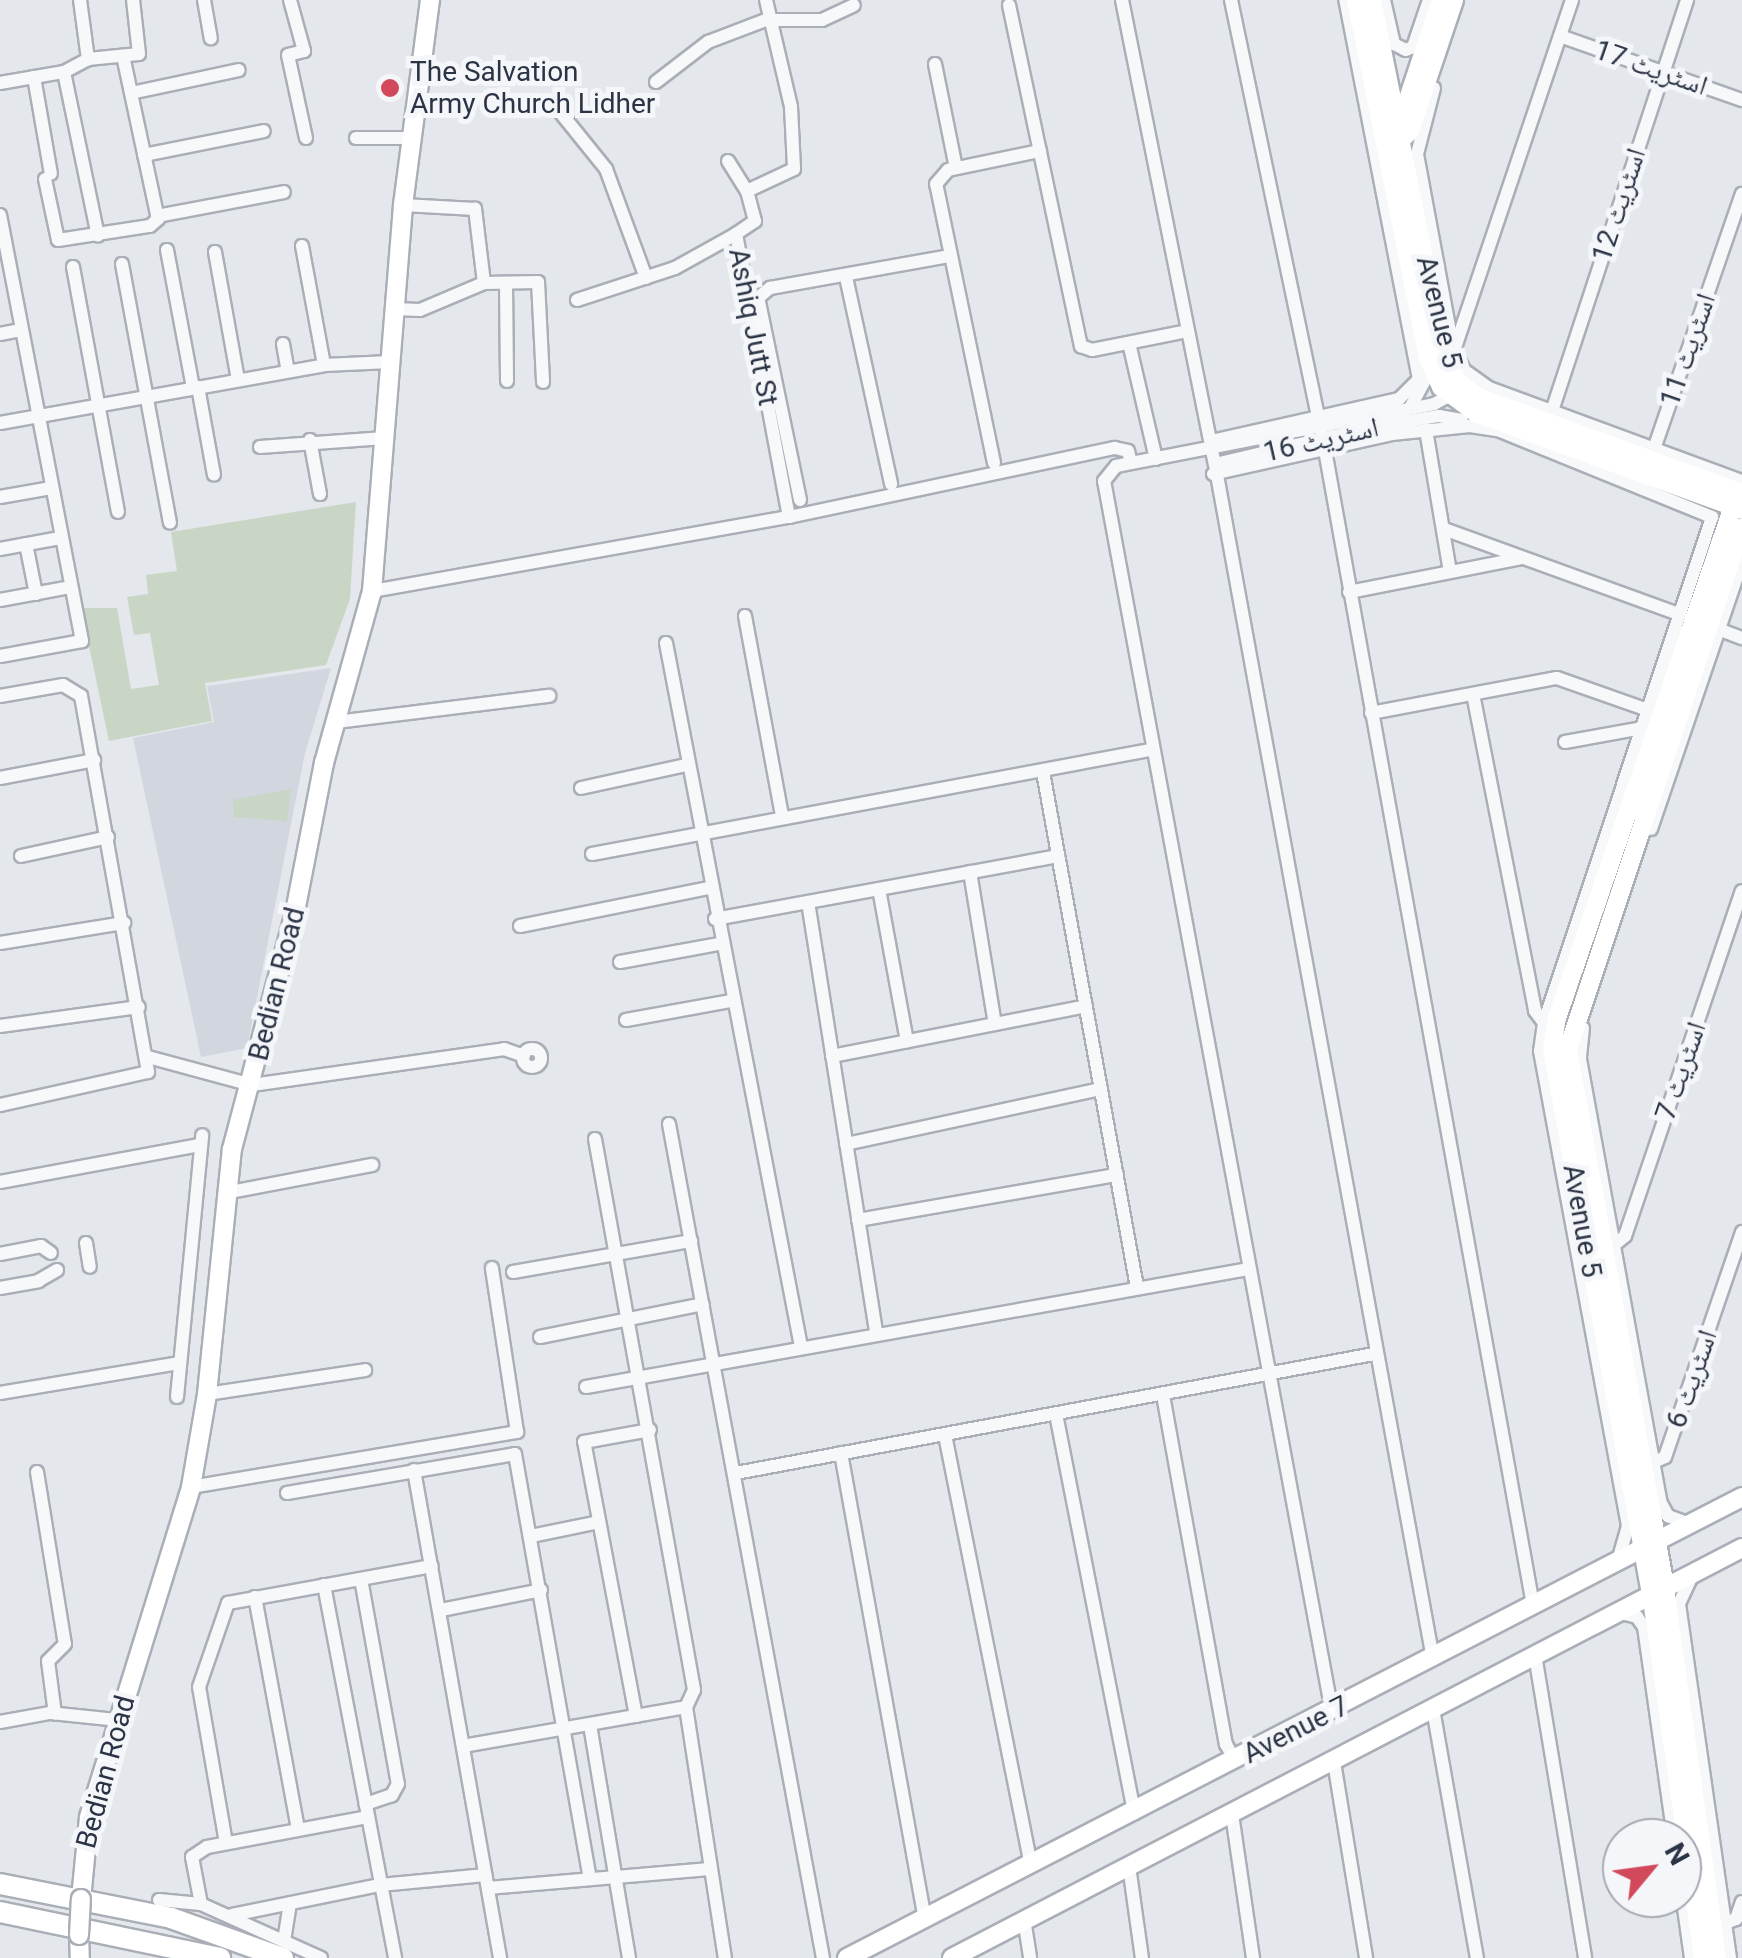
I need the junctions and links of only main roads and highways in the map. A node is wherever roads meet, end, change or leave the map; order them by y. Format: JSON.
{"nodes":[{"id":1,"x":430,"y":0,"type":"edge"},
{"id":2,"x":1356,"y":0,"type":"edge"},
{"id":3,"x":1372,"y":0,"type":"edge"},
{"id":4,"x":1442,"y":0,"type":"edge"},
{"id":5,"x":1454,"y":0,"type":"edge"},
{"id":6,"x":1390,"y":122,"type":"junction"},
{"id":7,"x":1395,"y":143,"type":"junction"},
{"id":8,"x":1416,"y":256,"type":"junction"},
{"id":9,"x":1460,"y":396,"type":"junction"},
{"id":10,"x":1740,"y":497,"type":"edge"},
{"id":11,"x":1740,"y":536,"type":"edge"},
{"id":12,"x":1742,"y":1497,"type":"edge"},
{"id":13,"x":1642,"y":1500,"type":"junction"},
{"id":14,"x":1650,"y":1545,"type":"junction"},
{"id":15,"x":1742,"y":1548,"type":"edge"},
{"id":16,"x":1661,"y":1562,"type":"junction"},
{"id":17,"x":1693,"y":1573,"type":"junction"},
{"id":18,"x":1658,"y":1590,"type":"junction"},
{"id":19,"x":1664,"y":1632,"type":"junction"},
{"id":20,"x":0,"y":1884,"type":"edge"},
{"id":21,"x":0,"y":1894,"type":"edge"},
{"id":22,"x":81,"y":1898,"type":"junction"},
{"id":23,"x":0,"y":1912,"type":"edge"},
{"id":24,"x":0,"y":1922,"type":"edge"},
{"id":25,"x":79,"y":1944,"type":"edge"},
{"id":26,"x":284,"y":1950,"type":"edge"},
{"id":27,"x":164,"y":1958,"type":"edge"},
{"id":28,"x":220,"y":1958,"type":"edge"},
{"id":29,"x":254,"y":1958,"type":"edge"},
{"id":30,"x":848,"y":1958,"type":"edge"},
{"id":31,"x":952,"y":1958,"type":"edge"},
{"id":32,"x":1703,"y":1958,"type":"edge"},
{"id":33,"x":1717,"y":1958,"type":"edge"}],
"edges":[{"from":1,"to":22,"type":"main road","name":"Bedian Road"},
{"from":2,"to":6,"type":"main road","name":"Avenue 5"},
{"from":3,"to":6,"type":"main road","name":"Avenue 5"},
{"from":4,"to":6,"type":"main road"},
{"from":5,"to":7,"type":"main road"},
{"from":6,"to":7,"type":"main road","name":"Avenue 5"},
{"from":7,"to":8,"type":"main road","name":"Avenue 5"},
{"from":8,"to":9,"type":"main road","name":"Avenue 5"},
{"from":8,"to":9,"type":"main road","name":"Avenue 5"},
{"from":9,"to":10,"type":"main road","name":"Avenue 5"},
{"from":9,"to":10,"type":"main road","name":"Avenue 5"},
{"from":10,"to":13,"type":"main road","name":"Avenue 5"},
{"from":11,"to":13,"type":"main road","name":"Avenue 5"},
{"from":12,"to":14,"type":"main road","name":"Avenue 7"},
{"from":13,"to":14,"type":"main road","name":"Avenue 5"},
{"from":14,"to":16,"type":"main road","name":"Avenue 5"},
{"from":14,"to":18,"type":"main road","name":"Avenue 5"},
{"from":14,"to":30,"type":"main road","name":"Avenue 7"},
{"from":15,"to":17,"type":"main road"},
{"from":16,"to":17,"type":"main road"},
{"from":16,"to":18,"type":"main road","name":"Avenue 5"},
{"from":17,"to":18,"type":"main road"},
{"from":18,"to":19,"type":"main road","name":"Avenue 5"},
{"from":18,"to":31,"type":"main road"},
{"from":19,"to":32,"type":"main road","name":"Avenue 5"},
{"from":19,"to":33,"type":"main road","name":"Avenue 5"},
{"from":20,"to":22,"type":"main road"},
{"from":21,"to":29,"type":"main road"},
{"from":22,"to":25,"type":"main road","name":"Bedian Road","bridge":true},
{"from":22,"to":26,"type":"main road"},
{"from":23,"to":28,"type":"main road"},
{"from":24,"to":25,"type":"main road"},
{"from":25,"to":27,"type":"main road"}]}
